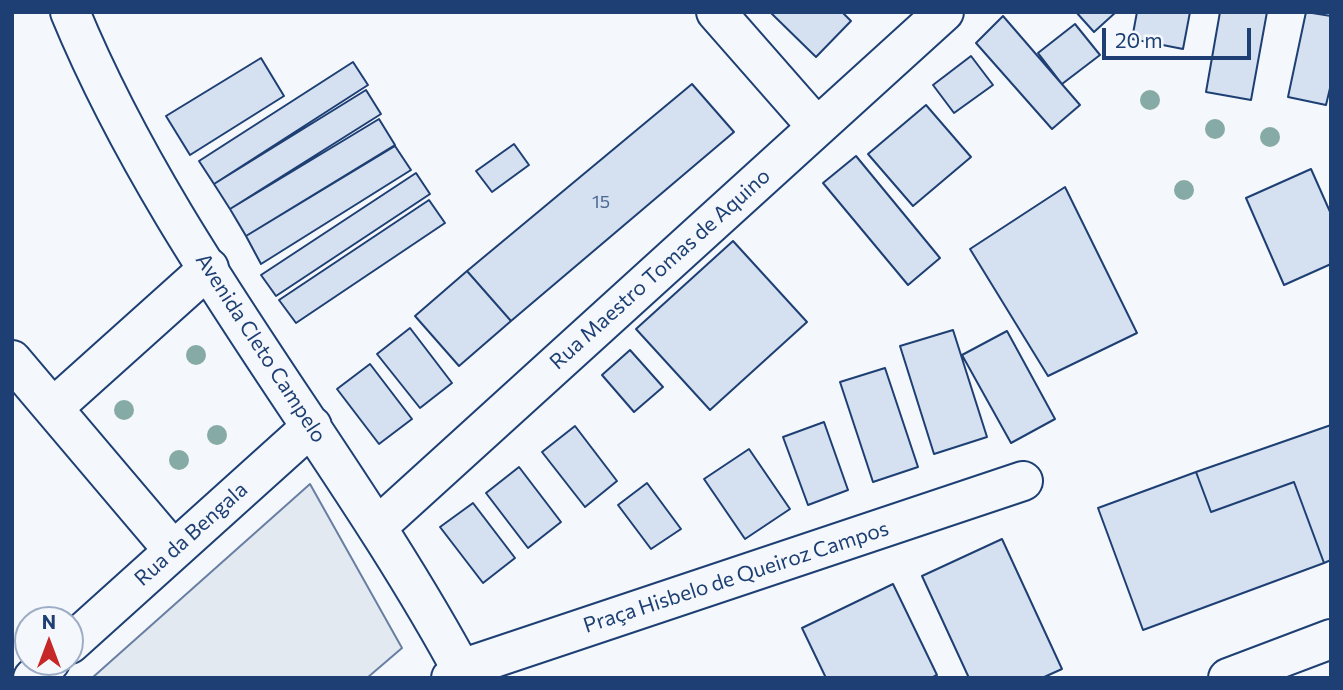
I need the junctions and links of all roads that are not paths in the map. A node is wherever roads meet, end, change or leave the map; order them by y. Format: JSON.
{"nodes":[{"id":1,"x":70,"y":12,"type":"edge"},
{"id":2,"x":716,"y":12,"type":"edge"},
{"id":3,"x":944,"y":12,"type":"edge"},
{"id":4,"x":817,"y":127,"type":"junction"},
{"id":5,"x":209,"y":268,"type":"junction"},
{"id":6,"x":12,"y":360,"type":"edge"},
{"id":7,"x":53,"y":408,"type":"junction"},
{"id":8,"x":312,"y":426,"type":"junction"},
{"id":9,"x":1023,"y":481,"type":"dead end"},
{"id":10,"x":377,"y":527,"type":"junction"},
{"id":11,"x":173,"y":550,"type":"junction"},
{"id":12,"x":84,"y":631,"type":"edge"},
{"id":13,"x":1331,"y":639,"type":"edge"},
{"id":14,"x":459,"y":675,"type":"edge"},
{"id":15,"x":1228,"y":678,"type":"edge"}],
"edges":[{"from":1,"to":5,"type":"street","name":"Avenida Cleto Campelo"},
{"from":2,"to":4,"type":"street"},
{"from":3,"to":4,"type":"street","name":"Rua Maestro Tomas de Aquino"},
{"from":4,"to":10,"type":"street","name":"Rua Maestro Tomas de Aquino"},
{"from":5,"to":7,"type":"street"},
{"from":5,"to":8,"type":"street","name":"Avenida Cleto Campelo"},
{"from":6,"to":7,"type":"street"},
{"from":7,"to":11,"type":"street"},
{"from":8,"to":10,"type":"street","name":"Avenida Cleto Campelo"},
{"from":8,"to":11,"type":"street","name":"Rua da Bengala"},
{"from":9,"to":14,"type":"street","name":"Praça Hisbelo de Queiroz Campos"},
{"from":10,"to":14,"type":"street","name":"Avenida Cleto Campelo"},
{"from":11,"to":12,"type":"street","name":"Rua da Bengala"},
{"from":13,"to":15,"type":"street"}]}
